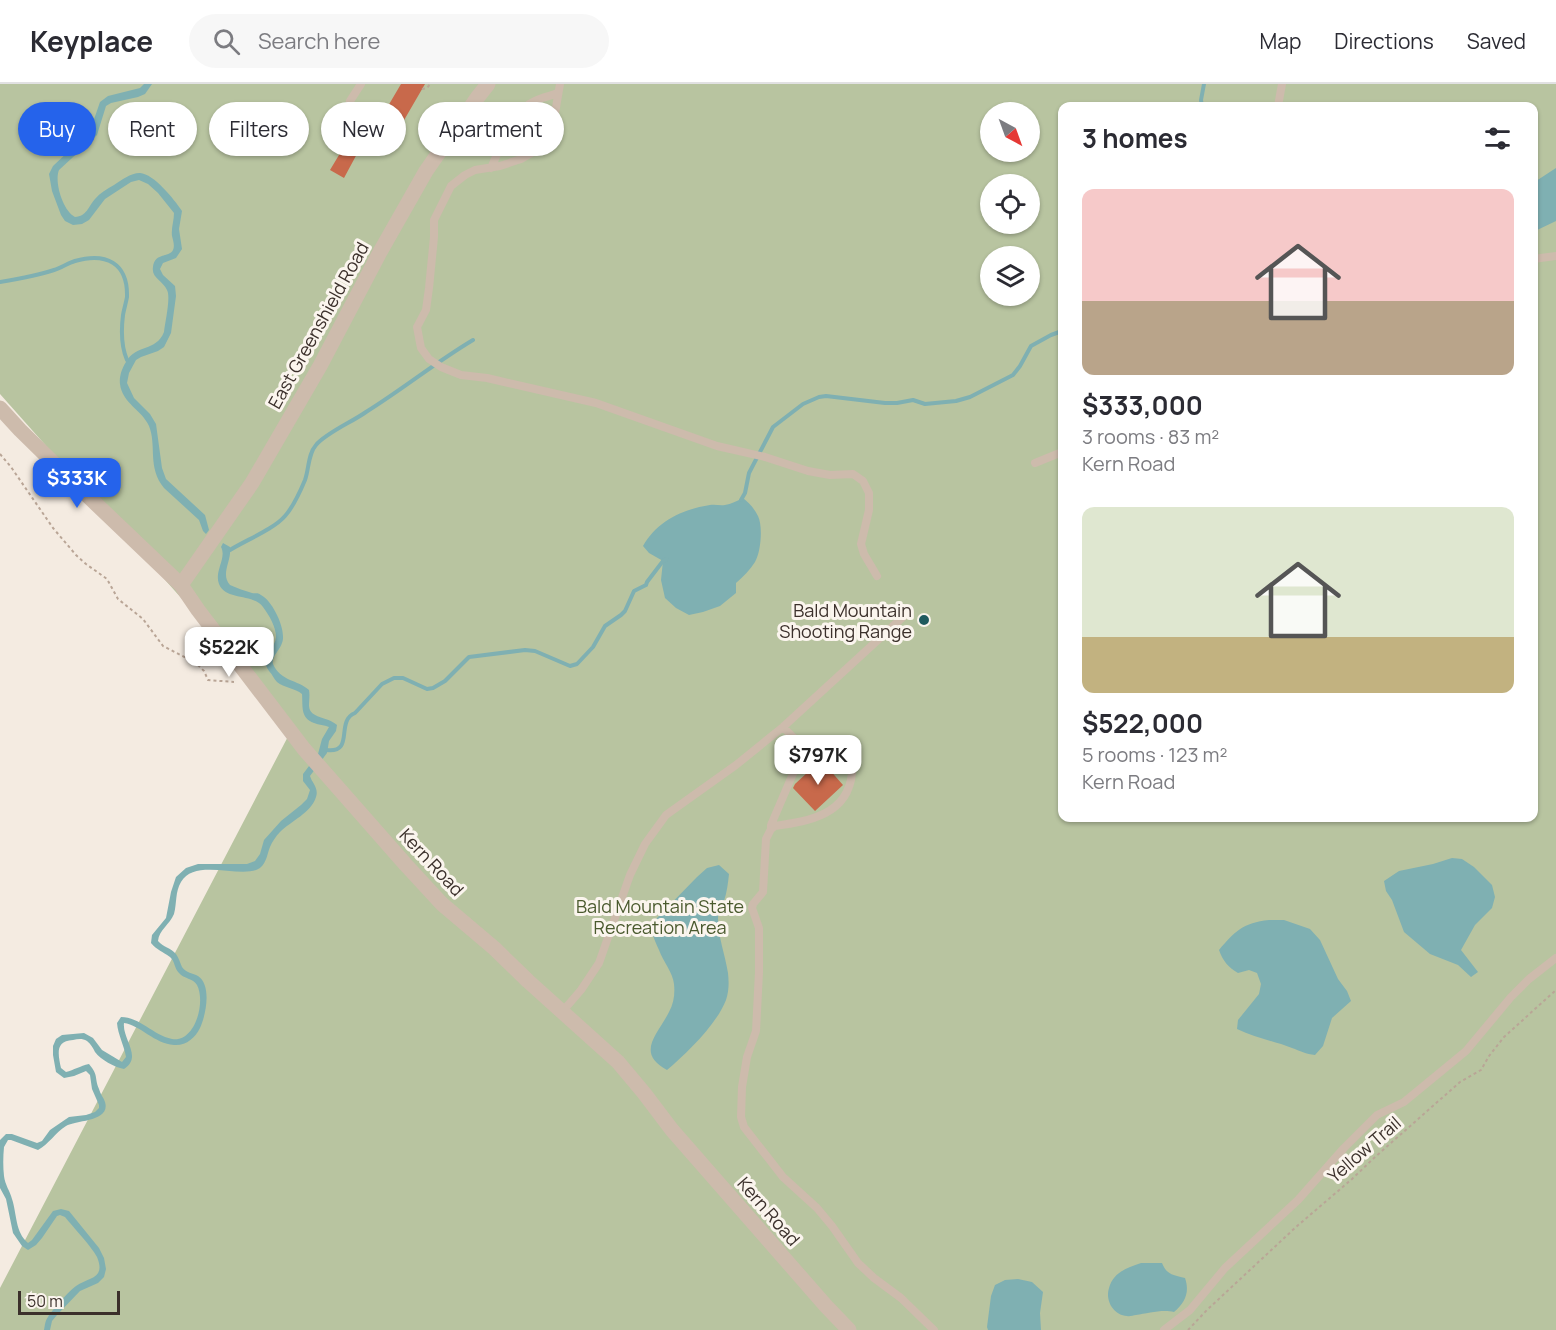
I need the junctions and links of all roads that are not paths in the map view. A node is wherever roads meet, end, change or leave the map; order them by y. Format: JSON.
{"nodes":[{"id":1,"x":361,"y":84,"type":"edge"},
{"id":2,"x":487,"y":84,"type":"edge"},
{"id":3,"x":560,"y":84,"type":"edge"},
{"id":4,"x":1282,"y":84,"type":"edge"},
{"id":5,"x":558,"y":93,"type":"junction"},
{"id":6,"x":350,"y":101,"type":"dead end"},
{"id":7,"x":1279,"y":102,"type":"edge"},
{"id":8,"x":491,"y":168,"type":"junction"},
{"id":9,"x":1556,"y":256,"type":"edge"},
{"id":10,"x":1538,"y":258,"type":"edge"},
{"id":11,"x":0,"y":408,"type":"edge"},
{"id":12,"x":1058,"y":454,"type":"edge"},
{"id":13,"x":1035,"y":463,"type":"dead end"},
{"id":14,"x":877,"y":576,"type":"dead end"},
{"id":15,"x":181,"y":585,"type":"junction"},
{"id":16,"x":904,"y":616,"type":"dead end"},
{"id":17,"x":783,"y":727,"type":"junction"},
{"id":18,"x":804,"y":748,"type":"junction"},
{"id":19,"x":771,"y":829,"type":"junction"},
{"id":20,"x":1556,"y":958,"type":"edge"},
{"id":21,"x":562,"y":1012,"type":"junction"},
{"id":22,"x":849,"y":1330,"type":"edge"},
{"id":23,"x":934,"y":1330,"type":"edge"},
{"id":24,"x":1164,"y":1330,"type":"edge"}],
"edges":[{"from":1,"to":6,"type":"lane"},
{"from":2,"to":15,"type":"street","name":"East Greenshield Road"},
{"from":3,"to":5,"type":"lane"},
{"from":4,"to":7,"type":"lane"},
{"from":5,"to":8,"type":"lane"},
{"from":5,"to":8,"type":"lane"},
{"from":8,"to":14,"type":"lane"},
{"from":9,"to":10,"type":"lane"},
{"from":11,"to":15,"type":"street","name":"Kern Road"},
{"from":12,"to":13,"type":"lane"},
{"from":15,"to":21,"type":"street","name":"Kern Road"},
{"from":16,"to":17,"type":"lane"},
{"from":17,"to":18,"type":"lane"},
{"from":17,"to":21,"type":"lane"},
{"from":18,"to":19,"type":"lane"},
{"from":18,"to":19,"type":"lane"},
{"from":19,"to":23,"type":"lane"},
{"from":20,"to":24,"type":"lane"},
{"from":21,"to":22,"type":"street","name":"Kern Road"}]}
